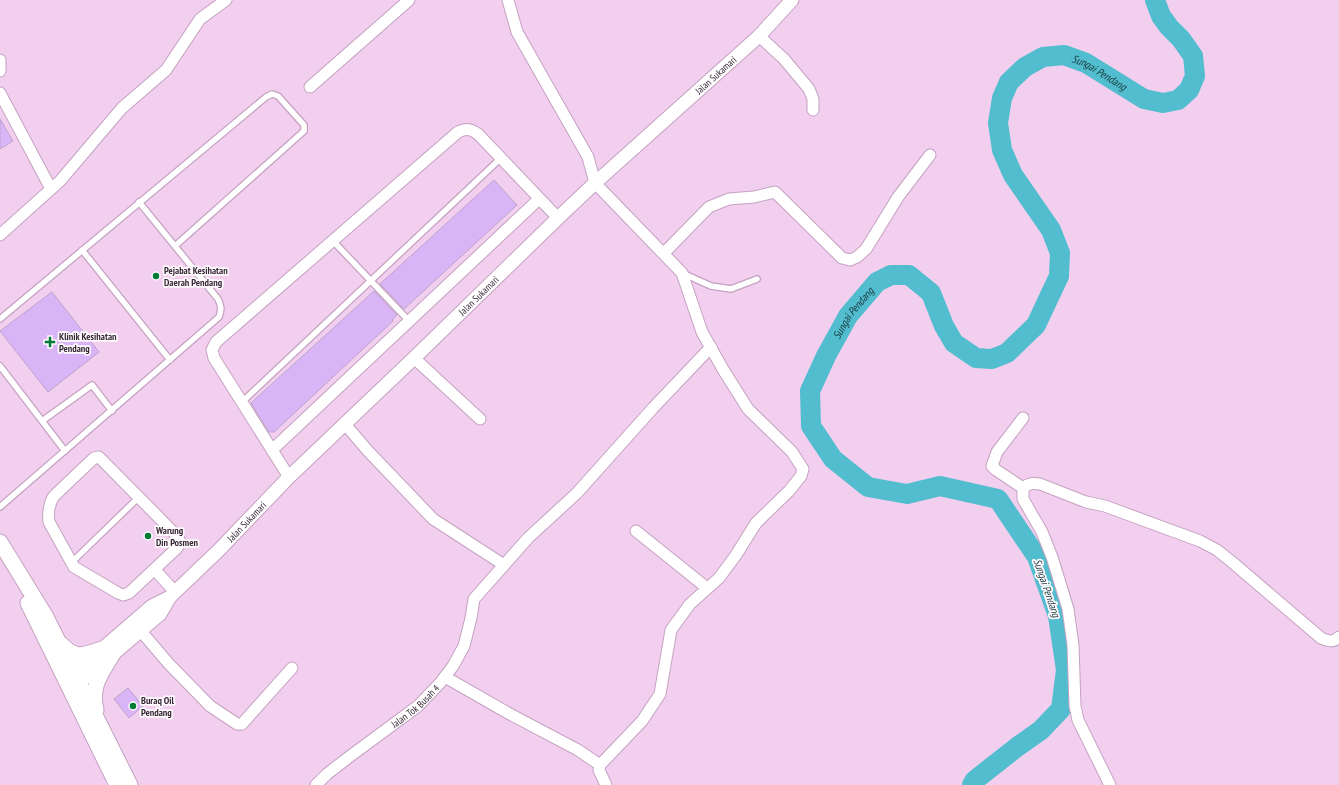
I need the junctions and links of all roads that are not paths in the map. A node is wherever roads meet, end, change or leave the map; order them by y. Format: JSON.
{"nodes":[{"id":1,"x":226,"y":0,"type":"edge"},
{"id":2,"x":409,"y":0,"type":"edge"},
{"id":3,"x":508,"y":0,"type":"edge"},
{"id":4,"x":792,"y":0,"type":"edge"},
{"id":5,"x":759,"y":36,"type":"junction"},
{"id":6,"x":0,"y":60,"type":"edge"},
{"id":7,"x":0,"y":71,"type":"edge"},
{"id":8,"x":310,"y":86,"type":"dead end"},
{"id":9,"x":0,"y":93,"type":"edge"},
{"id":10,"x":813,"y":110,"type":"dead end"},
{"id":11,"x":930,"y":154,"type":"dead end"},
{"id":12,"x":501,"y":158,"type":"junction"},
{"id":13,"x":595,"y":183,"type":"junction"},
{"id":14,"x":51,"y":189,"type":"junction"},
{"id":15,"x":539,"y":199,"type":"junction"},
{"id":16,"x":140,"y":202,"type":"junction"},
{"id":17,"x":558,"y":218,"type":"junction"},
{"id":18,"x":0,"y":235,"type":"edge"},
{"id":19,"x":333,"y":241,"type":"junction"},
{"id":20,"x":175,"y":246,"type":"junction"},
{"id":21,"x":82,"y":250,"type":"junction"},
{"id":22,"x":664,"y":253,"type":"junction"},
{"id":23,"x":682,"y":272,"type":"junction"},
{"id":24,"x":757,"y":279,"type":"dead end"},
{"id":25,"x":371,"y":281,"type":"junction"},
{"id":26,"x":0,"y":319,"type":"edge"},
{"id":27,"x":409,"y":321,"type":"junction"},
{"id":28,"x":711,"y":348,"type":"junction"},
{"id":29,"x":414,"y":358,"type":"junction"},
{"id":30,"x":170,"y":360,"type":"junction"},
{"id":31,"x":0,"y":366,"type":"edge"},
{"id":32,"x":242,"y":402,"type":"junction"},
{"id":33,"x":112,"y":411,"type":"junction"},
{"id":34,"x":1023,"y":418,"type":"dead end"},
{"id":35,"x":480,"y":419,"type":"dead end"},
{"id":36,"x":42,"y":421,"type":"junction"},
{"id":37,"x":344,"y":423,"type":"junction"},
{"id":38,"x":272,"y":450,"type":"junction"},
{"id":39,"x":65,"y":451,"type":"junction"},
{"id":40,"x":289,"y":477,"type":"junction"},
{"id":41,"x":1023,"y":488,"type":"junction"},
{"id":42,"x":139,"y":497,"type":"junction"},
{"id":43,"x":0,"y":507,"type":"edge"},
{"id":44,"x":636,"y":531,"type":"dead end"},
{"id":45,"x":2,"y":552,"type":"edge"},
{"id":46,"x":71,"y":564,"type":"junction"},
{"id":47,"x":504,"y":566,"type":"junction"},
{"id":48,"x":155,"y":570,"type":"junction"},
{"id":49,"x":21,"y":579,"type":"junction"},
{"id":50,"x":707,"y":588,"type":"junction"},
{"id":51,"x":172,"y":594,"type":"junction"},
{"id":52,"x":140,"y":630,"type":"junction"},
{"id":53,"x":1339,"y":637,"type":"edge"},
{"id":54,"x":58,"y":640,"type":"junction"},
{"id":55,"x":108,"y":651,"type":"junction"},
{"id":56,"x":292,"y":668,"type":"dead end"},
{"id":57,"x":445,"y":676,"type":"junction"},
{"id":58,"x":73,"y":683,"type":"junction"},
{"id":59,"x":101,"y":727,"type":"junction"},
{"id":60,"x":600,"y":765,"type":"junction"},
{"id":61,"x":117,"y":785,"type":"edge"},
{"id":62,"x":130,"y":785,"type":"edge"},
{"id":63,"x":316,"y":785,"type":"edge"},
{"id":64,"x":606,"y":785,"type":"edge"},
{"id":65,"x":1110,"y":785,"type":"edge"}],
"edges":[{"from":1,"to":14,"type":"street"},
{"from":2,"to":8,"type":"street"},
{"from":3,"to":13,"type":"street"},
{"from":4,"to":5,"type":"street","name":"Jalan Sukamari"},
{"from":5,"to":10,"type":"street"},
{"from":5,"to":13,"type":"street","name":"Jalan Sukamari"},
{"from":6,"to":7,"type":"street"},
{"from":9,"to":14,"type":"street"},
{"from":11,"to":22,"type":"street"},
{"from":12,"to":15,"type":"street"},
{"from":12,"to":19,"type":"street"},
{"from":12,"to":25,"type":"lane"},
{"from":13,"to":17,"type":"street","name":"Jalan Sukamari"},
{"from":13,"to":22,"type":"street"},
{"from":14,"to":18,"type":"street"},
{"from":15,"to":17,"type":"street"},
{"from":15,"to":27,"type":"street"},
{"from":16,"to":20,"type":"lane"},
{"from":16,"to":20,"type":"lane"},
{"from":16,"to":21,"type":"lane"},
{"from":17,"to":29,"type":"street","name":"Jalan Sukamari"},
{"from":19,"to":25,"type":"lane"},
{"from":19,"to":32,"type":"street"},
{"from":20,"to":30,"type":"lane"},
{"from":21,"to":26,"type":"lane"},
{"from":21,"to":30,"type":"lane"},
{"from":22,"to":23,"type":"street"},
{"from":23,"to":24,"type":"lane"},
{"from":23,"to":28,"type":"street"},
{"from":25,"to":27,"type":"lane"},
{"from":25,"to":32,"type":"lane"},
{"from":27,"to":38,"type":"street"},
{"from":28,"to":47,"type":"street"},
{"from":28,"to":50,"type":"street"},
{"from":29,"to":35,"type":"street"},
{"from":29,"to":37,"type":"street","name":"Jalan Sukamari"},
{"from":30,"to":33,"type":"lane"},
{"from":31,"to":36,"type":"lane"},
{"from":32,"to":38,"type":"street"},
{"from":33,"to":36,"type":"lane"},
{"from":33,"to":39,"type":"lane"},
{"from":34,"to":41,"type":"street"},
{"from":36,"to":39,"type":"lane"},
{"from":37,"to":40,"type":"street","name":"Jalan Sukamari"},
{"from":37,"to":47,"type":"street"},
{"from":38,"to":40,"type":"street"},
{"from":39,"to":43,"type":"lane"},
{"from":40,"to":51,"type":"street","name":"Jalan Sukamari"},
{"from":41,"to":53,"type":"street"},
{"from":41,"to":65,"type":"street"},
{"from":42,"to":46,"type":"lane"},
{"from":42,"to":46,"type":"street"},
{"from":42,"to":48,"type":"street"},
{"from":44,"to":50,"type":"street"},
{"from":45,"to":49,"type":"main road"},
{"from":46,"to":48,"type":"street"},
{"from":47,"to":57,"type":"street","name":"Jalan Tok Busah 4"},
{"from":48,"to":51,"type":"street"},
{"from":49,"to":54,"type":"main road"},
{"from":49,"to":58,"type":"main road"},
{"from":50,"to":60,"type":"street"},
{"from":51,"to":52,"type":"street","name":"Jalan Sukamari"},
{"from":51,"to":55,"type":"street","name":"Jalan Sukamari"},
{"from":52,"to":55,"type":"street","name":"Jalan Sukamari"},
{"from":52,"to":56,"type":"street"},
{"from":54,"to":55,"type":"main road"},
{"from":54,"to":58,"type":"main road"},
{"from":55,"to":58,"type":"street","name":"Jalan Sukamari"},
{"from":55,"to":59,"type":"main road"},
{"from":57,"to":60,"type":"street"},
{"from":57,"to":63,"type":"street","name":"Jalan Tok Busah 4"},
{"from":58,"to":59,"type":"main road"},
{"from":58,"to":61,"type":"main road"},
{"from":59,"to":62,"type":"main road"},
{"from":60,"to":64,"type":"street"}]}
